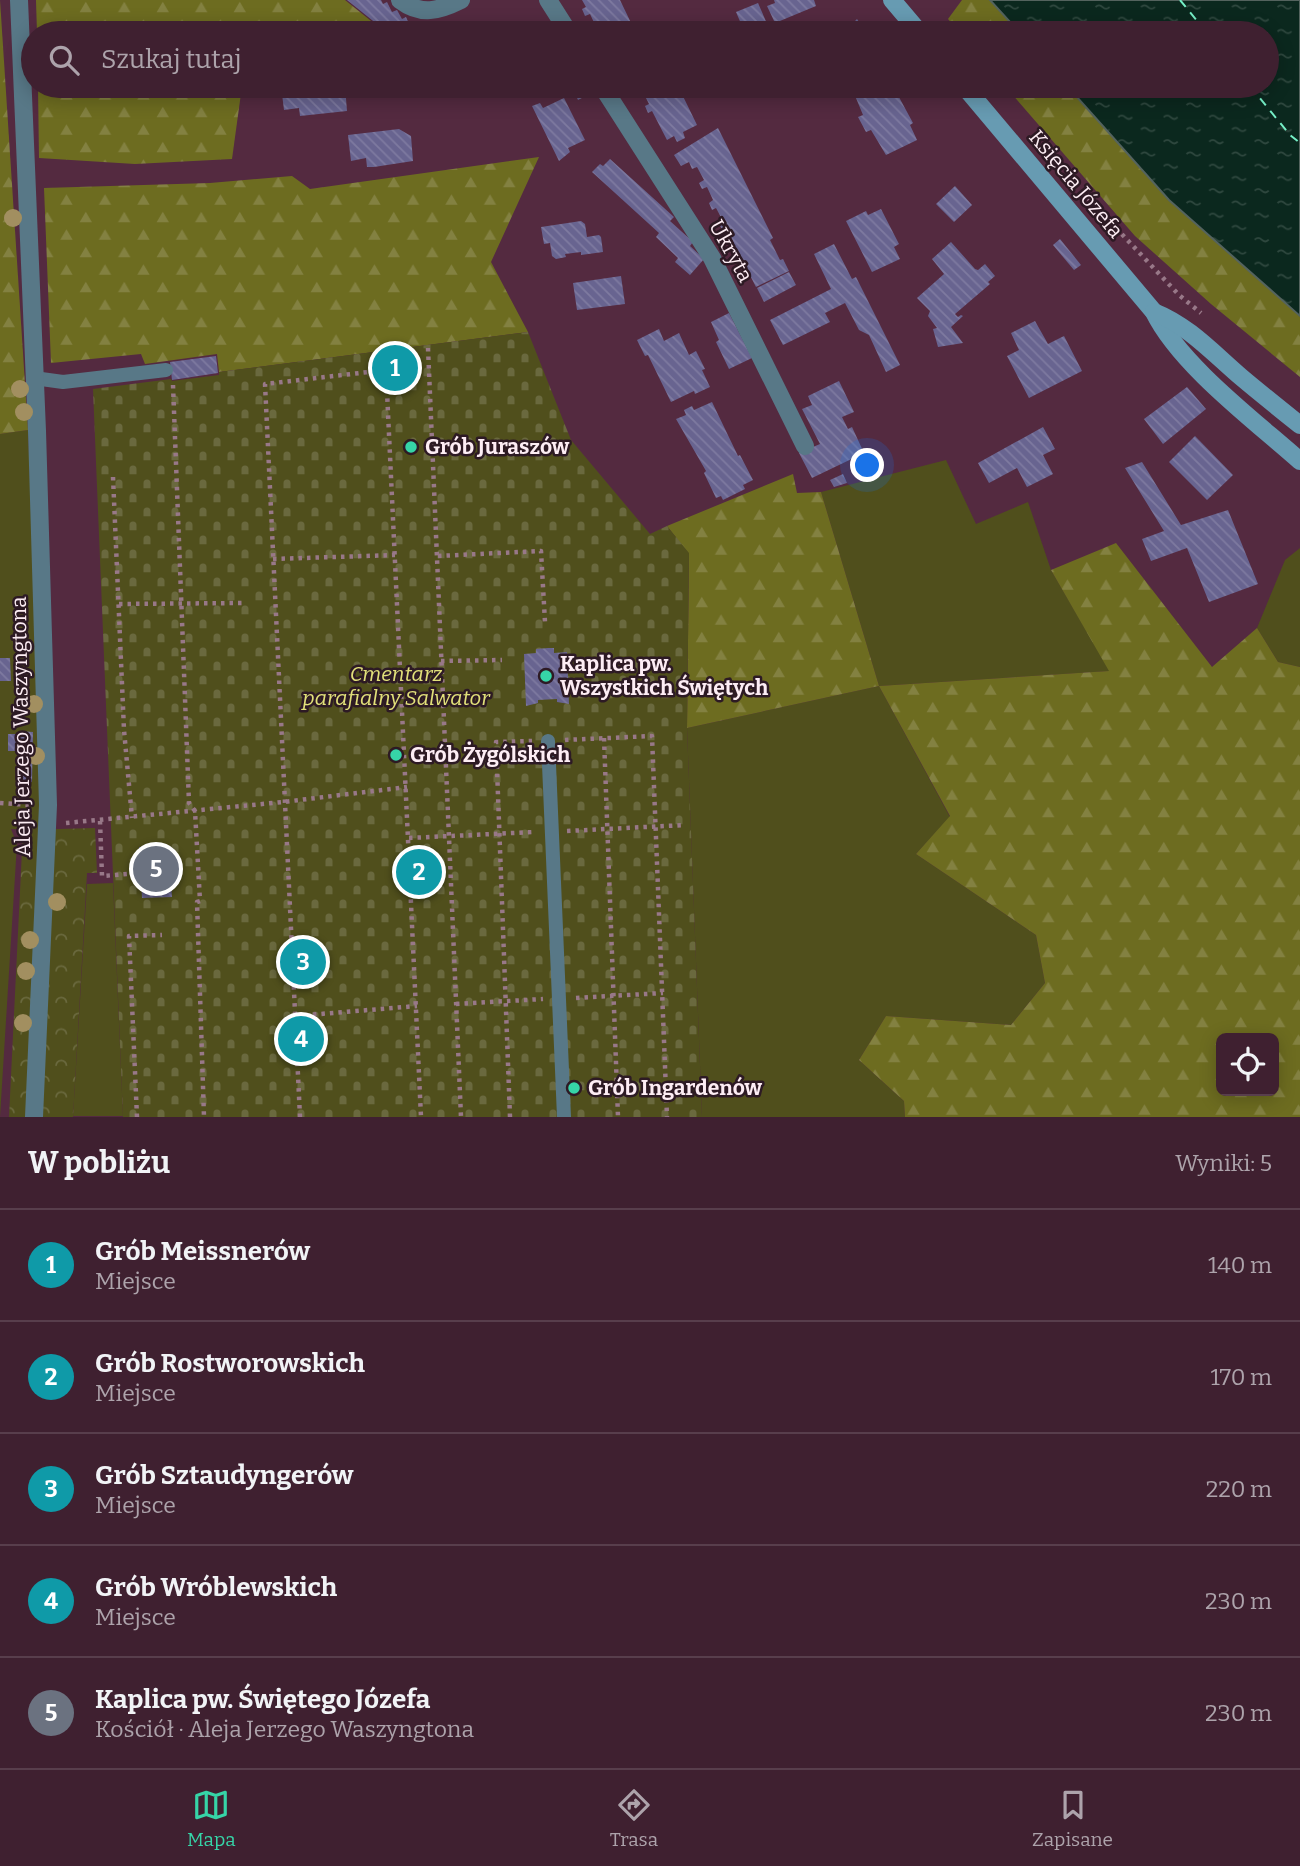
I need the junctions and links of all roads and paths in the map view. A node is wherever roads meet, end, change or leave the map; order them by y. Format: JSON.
{"nodes":[{"id":1,"x":19,"y":0,"type":"edge"},
{"id":2,"x":400,"y":0,"type":"edge"},
{"id":3,"x":461,"y":0,"type":"edge"},
{"id":4,"x":548,"y":0,"type":"edge"},
{"id":5,"x":892,"y":0,"type":"edge"},
{"id":6,"x":561,"y":21,"type":"edge"},
{"id":7,"x":910,"y":21,"type":"edge"},
{"id":8,"x":21,"y":50,"type":"edge"},
{"id":9,"x":23,"y":98,"type":"edge"},
{"id":10,"x":611,"y":98,"type":"edge"},
{"id":11,"x":974,"y":98,"type":"edge"},
{"id":12,"x":1084,"y":194,"type":"dead end"},
{"id":13,"x":1154,"y":312,"type":"junction"},
{"id":14,"x":1209,"y":320,"type":"dead end"},
{"id":15,"x":428,"y":348,"type":"dead end"},
{"id":16,"x":166,"y":370,"type":"dead end"},
{"id":17,"x":34,"y":378,"type":"junction"},
{"id":18,"x":173,"y":384,"type":"dead end"},
{"id":19,"x":1300,"y":425,"type":"edge"},
{"id":20,"x":805,"y":446,"type":"dead end"},
{"id":21,"x":1300,"y":461,"type":"edge"},
{"id":22,"x":113,"y":477,"type":"dead end"},
{"id":23,"x":395,"y":555,"type":"junction"},
{"id":24,"x":438,"y":556,"type":"junction"},
{"id":25,"x":272,"y":559,"type":"junction"},
{"id":26,"x":244,"y":603,"type":"dead end"},
{"id":27,"x":119,"y":604,"type":"junction"},
{"id":28,"x":183,"y":605,"type":"junction"},
{"id":29,"x":545,"y":622,"type":"dead end"},
{"id":30,"x":502,"y":660,"type":"dead end"},
{"id":31,"x":441,"y":662,"type":"junction"},
{"id":32,"x":604,"y":738,"type":"junction"},
{"id":33,"x":548,"y":741,"type":"junction"},
{"id":34,"x":407,"y":787,"type":"junction"},
{"id":35,"x":0,"y":803,"type":"edge"},
{"id":36,"x":283,"y":803,"type":"junction"},
{"id":37,"x":195,"y":810,"type":"junction"},
{"id":38,"x":48,"y":814,"type":"junction"},
{"id":39,"x":132,"y":818,"type":"junction"},
{"id":40,"x":100,"y":821,"type":"junction"},
{"id":41,"x":140,"y":873,"type":"dead end"},
{"id":42,"x":162,"y":935,"type":"dead end"},
{"id":43,"x":416,"y":1006,"type":"junction"},
{"id":44,"x":296,"y":1016,"type":"junction"},
{"id":45,"x":34,"y":1117,"type":"edge"},
{"id":46,"x":137,"y":1117,"type":"edge"},
{"id":47,"x":204,"y":1117,"type":"edge"},
{"id":48,"x":300,"y":1117,"type":"edge"},
{"id":49,"x":421,"y":1117,"type":"edge"},
{"id":50,"x":461,"y":1117,"type":"edge"},
{"id":51,"x":509,"y":1117,"type":"edge"},
{"id":52,"x":564,"y":1117,"type":"edge"},
{"id":53,"x":618,"y":1117,"type":"edge"},
{"id":54,"x":667,"y":1117,"type":"edge"}],
"edges":[{"from":1,"to":8,"type":"street","name":"Aleja Jerzego Waszyngtona"},
{"from":2,"to":3,"type":"street"},
{"from":4,"to":6,"type":"street"},
{"from":5,"to":7,"type":"street"},
{"from":9,"to":17,"type":"street","name":"Aleja Jerzego Waszyngtona"},
{"from":10,"to":20,"type":"street","name":"Ukryta"},
{"from":11,"to":13,"type":"street","name":"Księcia Józefa"},
{"from":12,"to":14,"type":"path"},
{"from":13,"to":19,"type":"street","name":"Księcia Józefa"},
{"from":13,"to":21,"type":"street","name":"Księcia Józefa"},
{"from":15,"to":24,"type":"path"},
{"from":16,"to":17,"type":"lane"},
{"from":17,"to":38,"type":"street","name":"Aleja Jerzego Waszyngtona"},
{"from":18,"to":28,"type":"path"},
{"from":22,"to":27,"type":"path"},
{"from":23,"to":25,"type":"path"},
{"from":23,"to":25,"type":"path"},
{"from":23,"to":34,"type":"path"},
{"from":24,"to":29,"type":"path"},
{"from":24,"to":31,"type":"path"},
{"from":25,"to":36,"type":"path"},
{"from":26,"to":28,"type":"path"},
{"from":27,"to":28,"type":"path"},
{"from":27,"to":39,"type":"path"},
{"from":28,"to":37,"type":"path"},
{"from":30,"to":31,"type":"path"},
{"from":31,"to":50,"type":"path"},
{"from":32,"to":33,"type":"path"},
{"from":32,"to":53,"type":"path"},
{"from":32,"to":54,"type":"path"},
{"from":33,"to":51,"type":"path"},
{"from":33,"to":52,"type":"lane"},
{"from":34,"to":36,"type":"path"},
{"from":34,"to":43,"type":"path"},
{"from":35,"to":38,"type":"path"},
{"from":36,"to":37,"type":"path"},
{"from":36,"to":44,"type":"path"},
{"from":37,"to":39,"type":"path"},
{"from":37,"to":47,"type":"path"},
{"from":38,"to":40,"type":"path"},
{"from":38,"to":45,"type":"street","name":"Aleja Jerzego Waszyngtona"},
{"from":39,"to":40,"type":"path"},
{"from":40,"to":41,"type":"path"},
{"from":42,"to":46,"type":"path"},
{"from":43,"to":44,"type":"path"},
{"from":43,"to":49,"type":"path"},
{"from":44,"to":48,"type":"path"}]}
